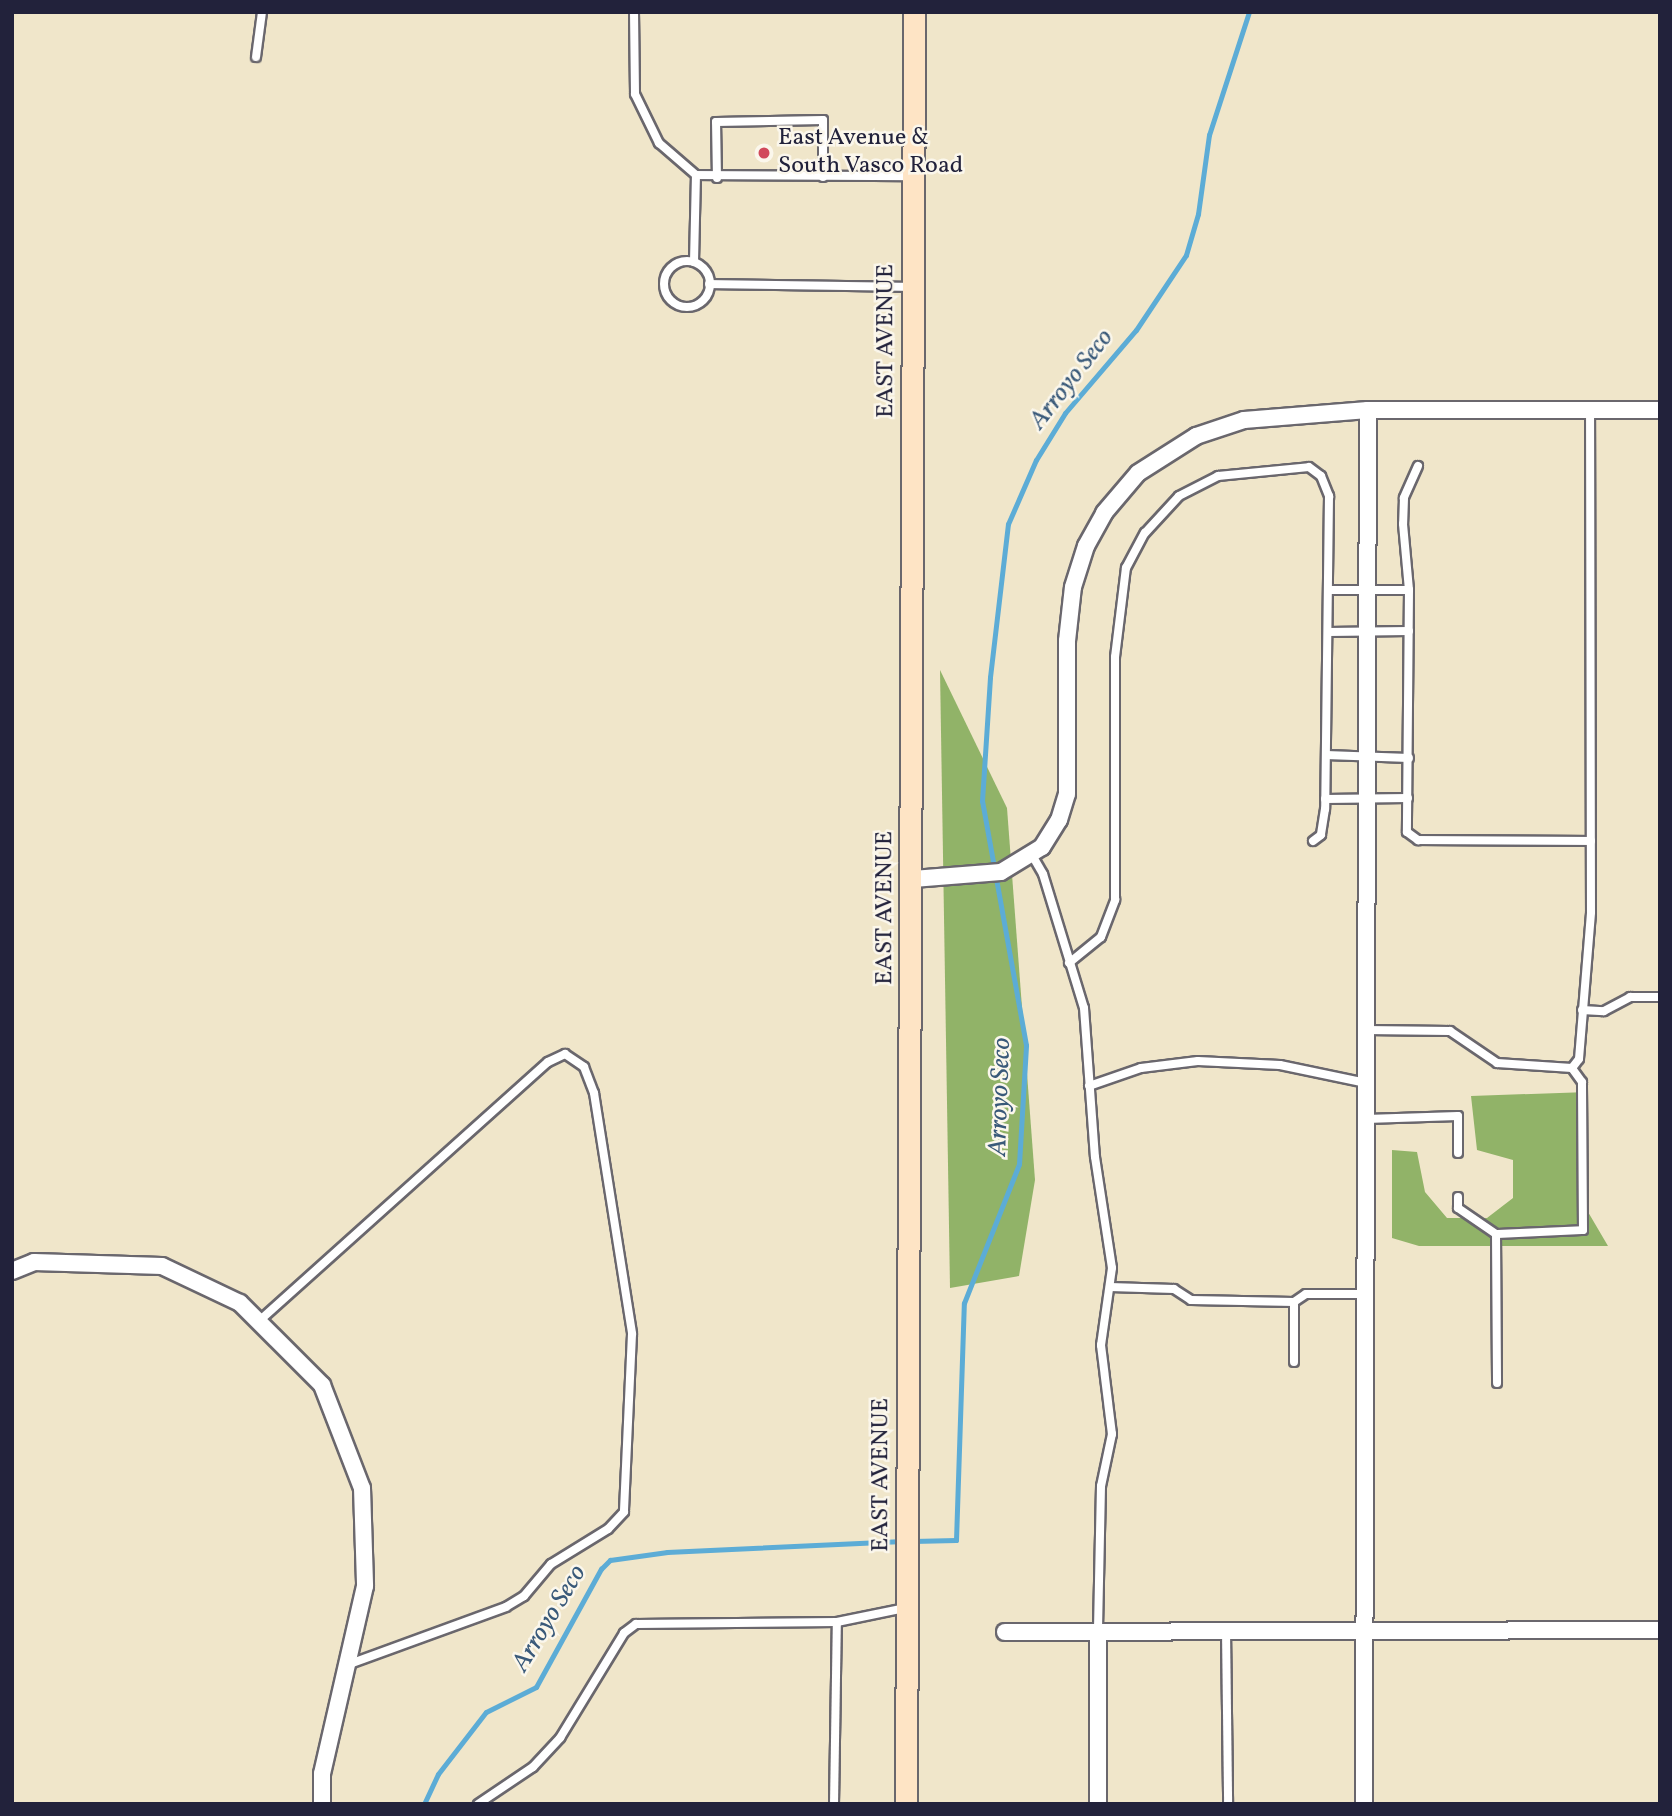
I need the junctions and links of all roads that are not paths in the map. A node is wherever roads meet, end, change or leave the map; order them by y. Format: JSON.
{"nodes":[{"id":1,"x":262,"y":12,"type":"edge"},
{"id":2,"x":634,"y":12,"type":"edge"},
{"id":3,"x":914,"y":12,"type":"edge"},
{"id":4,"x":256,"y":57,"type":"dead end"},
{"id":5,"x":696,"y":175,"type":"junction"},
{"id":6,"x":914,"y":176,"type":"junction"},
{"id":7,"x":823,"y":177,"type":"junction"},
{"id":8,"x":717,"y":178,"type":"junction"},
{"id":9,"x":694,"y":262,"type":"junction"},
{"id":10,"x":709,"y":284,"type":"junction"},
{"id":11,"x":914,"y":287,"type":"junction"},
{"id":12,"x":1368,"y":410,"type":"junction"},
{"id":13,"x":1590,"y":410,"type":"junction"},
{"id":14,"x":1660,"y":410,"type":"edge"},
{"id":15,"x":1418,"y":466,"type":"dead end"},
{"id":16,"x":1328,"y":590,"type":"junction"},
{"id":17,"x":1368,"y":590,"type":"junction"},
{"id":18,"x":1409,"y":590,"type":"junction"},
{"id":19,"x":1367,"y":631,"type":"junction"},
{"id":20,"x":1409,"y":631,"type":"junction"},
{"id":21,"x":1328,"y":632,"type":"junction"},
{"id":22,"x":1326,"y":755,"type":"junction"},
{"id":23,"x":1367,"y":758,"type":"junction"},
{"id":24,"x":1409,"y":758,"type":"junction"},
{"id":25,"x":1408,"y":798,"type":"junction"},
{"id":26,"x":1325,"y":800,"type":"junction"},
{"id":27,"x":1367,"y":800,"type":"junction"},
{"id":28,"x":1313,"y":841,"type":"dead end"},
{"id":29,"x":1591,"y":841,"type":"junction"},
{"id":30,"x":1032,"y":855,"type":"junction"},
{"id":31,"x":913,"y":879,"type":"junction"},
{"id":32,"x":1069,"y":963,"type":"junction"},
{"id":33,"x":1660,"y":997,"type":"edge"},
{"id":34,"x":1582,"y":1010,"type":"junction"},
{"id":35,"x":1366,"y":1030,"type":"junction"},
{"id":36,"x":1572,"y":1068,"type":"junction"},
{"id":37,"x":1366,"y":1083,"type":"junction"},
{"id":38,"x":1089,"y":1086,"type":"junction"},
{"id":39,"x":1366,"y":1119,"type":"junction"},
{"id":40,"x":1458,"y":1153,"type":"dead end"},
{"id":41,"x":1458,"y":1197,"type":"dead end"},
{"id":42,"x":1496,"y":1234,"type":"junction"},
{"id":43,"x":12,"y":1271,"type":"edge"},
{"id":44,"x":1110,"y":1287,"type":"junction"},
{"id":45,"x":1365,"y":1294,"type":"junction"},
{"id":46,"x":1294,"y":1302,"type":"junction"},
{"id":47,"x":258,"y":1322,"type":"junction"},
{"id":48,"x":1294,"y":1362,"type":"dead end"},
{"id":49,"x":1497,"y":1383,"type":"dead end"},
{"id":50,"x":907,"y":1607,"type":"junction"},
{"id":51,"x":836,"y":1622,"type":"junction"},
{"id":52,"x":1364,"y":1629,"type":"junction"},
{"id":53,"x":1226,"y":1630,"type":"junction"},
{"id":54,"x":1660,"y":1630,"type":"edge"},
{"id":55,"x":1098,"y":1631,"type":"junction"},
{"id":56,"x":1005,"y":1632,"type":"dead end"},
{"id":57,"x":347,"y":1665,"type":"junction"},
{"id":58,"x":322,"y":1804,"type":"edge"},
{"id":59,"x":478,"y":1804,"type":"edge"},
{"id":60,"x":834,"y":1804,"type":"edge"},
{"id":61,"x":906,"y":1804,"type":"edge"},
{"id":62,"x":1098,"y":1804,"type":"edge"},
{"id":63,"x":1228,"y":1804,"type":"edge"},
{"id":64,"x":1364,"y":1804,"type":"edge"}],
"edges":[{"from":1,"to":4,"type":"lane"},
{"from":2,"to":5,"type":"lane"},
{"from":3,"to":6,"type":"street","name":"EAST AVENUE"},
{"from":5,"to":8,"type":"lane"},
{"from":5,"to":9,"type":"lane"},
{"from":6,"to":7,"type":"lane"},
{"from":6,"to":11,"type":"street","name":"EAST AVENUE"},
{"from":7,"to":8,"type":"lane"},
{"from":7,"to":8,"type":"lane"},
{"from":9,"to":10,"type":"lane"},
{"from":9,"to":10,"type":"lane"},
{"from":10,"to":11,"type":"lane"},
{"from":11,"to":31,"type":"street","name":"EAST AVENUE"},
{"from":12,"to":13,"type":"street"},
{"from":12,"to":17,"type":"street"},
{"from":12,"to":30,"type":"street"},
{"from":13,"to":14,"type":"street"},
{"from":13,"to":29,"type":"lane"},
{"from":15,"to":18,"type":"lane"},
{"from":16,"to":17,"type":"lane"},
{"from":16,"to":21,"type":"lane"},
{"from":16,"to":32,"type":"lane"},
{"from":17,"to":18,"type":"lane"},
{"from":17,"to":19,"type":"street"},
{"from":18,"to":20,"type":"lane"},
{"from":19,"to":20,"type":"lane"},
{"from":19,"to":21,"type":"lane"},
{"from":19,"to":23,"type":"street"},
{"from":20,"to":24,"type":"lane"},
{"from":21,"to":22,"type":"lane"},
{"from":22,"to":23,"type":"lane"},
{"from":22,"to":26,"type":"lane"},
{"from":23,"to":24,"type":"lane"},
{"from":23,"to":27,"type":"street"},
{"from":24,"to":25,"type":"lane"},
{"from":25,"to":27,"type":"lane"},
{"from":25,"to":29,"type":"lane"},
{"from":26,"to":27,"type":"lane"},
{"from":26,"to":28,"type":"lane"},
{"from":27,"to":35,"type":"street"},
{"from":29,"to":34,"type":"lane"},
{"from":30,"to":31,"type":"street"},
{"from":30,"to":32,"type":"lane"},
{"from":31,"to":50,"type":"street","name":"EAST AVENUE"},
{"from":32,"to":38,"type":"lane"},
{"from":33,"to":34,"type":"lane"},
{"from":34,"to":36,"type":"lane"},
{"from":35,"to":36,"type":"lane"},
{"from":35,"to":37,"type":"street"},
{"from":36,"to":42,"type":"lane"},
{"from":37,"to":38,"type":"lane"},
{"from":37,"to":39,"type":"street"},
{"from":38,"to":44,"type":"lane"},
{"from":39,"to":40,"type":"lane"},
{"from":39,"to":45,"type":"street"},
{"from":41,"to":42,"type":"lane"},
{"from":42,"to":49,"type":"lane"},
{"from":43,"to":47,"type":"street"},
{"from":44,"to":46,"type":"lane"},
{"from":44,"to":55,"type":"lane"},
{"from":45,"to":46,"type":"lane"},
{"from":45,"to":52,"type":"street"},
{"from":46,"to":48,"type":"lane"},
{"from":47,"to":57,"type":"street"},
{"from":47,"to":57,"type":"lane"},
{"from":50,"to":51,"type":"lane"},
{"from":50,"to":61,"type":"street","name":"EAST AVENUE"},
{"from":51,"to":59,"type":"lane"},
{"from":51,"to":60,"type":"lane"},
{"from":52,"to":53,"type":"street"},
{"from":52,"to":54,"type":"street"},
{"from":52,"to":64,"type":"street"},
{"from":53,"to":55,"type":"street"},
{"from":53,"to":63,"type":"lane"},
{"from":55,"to":56,"type":"street"},
{"from":55,"to":62,"type":"street"},
{"from":57,"to":58,"type":"street"}]}
